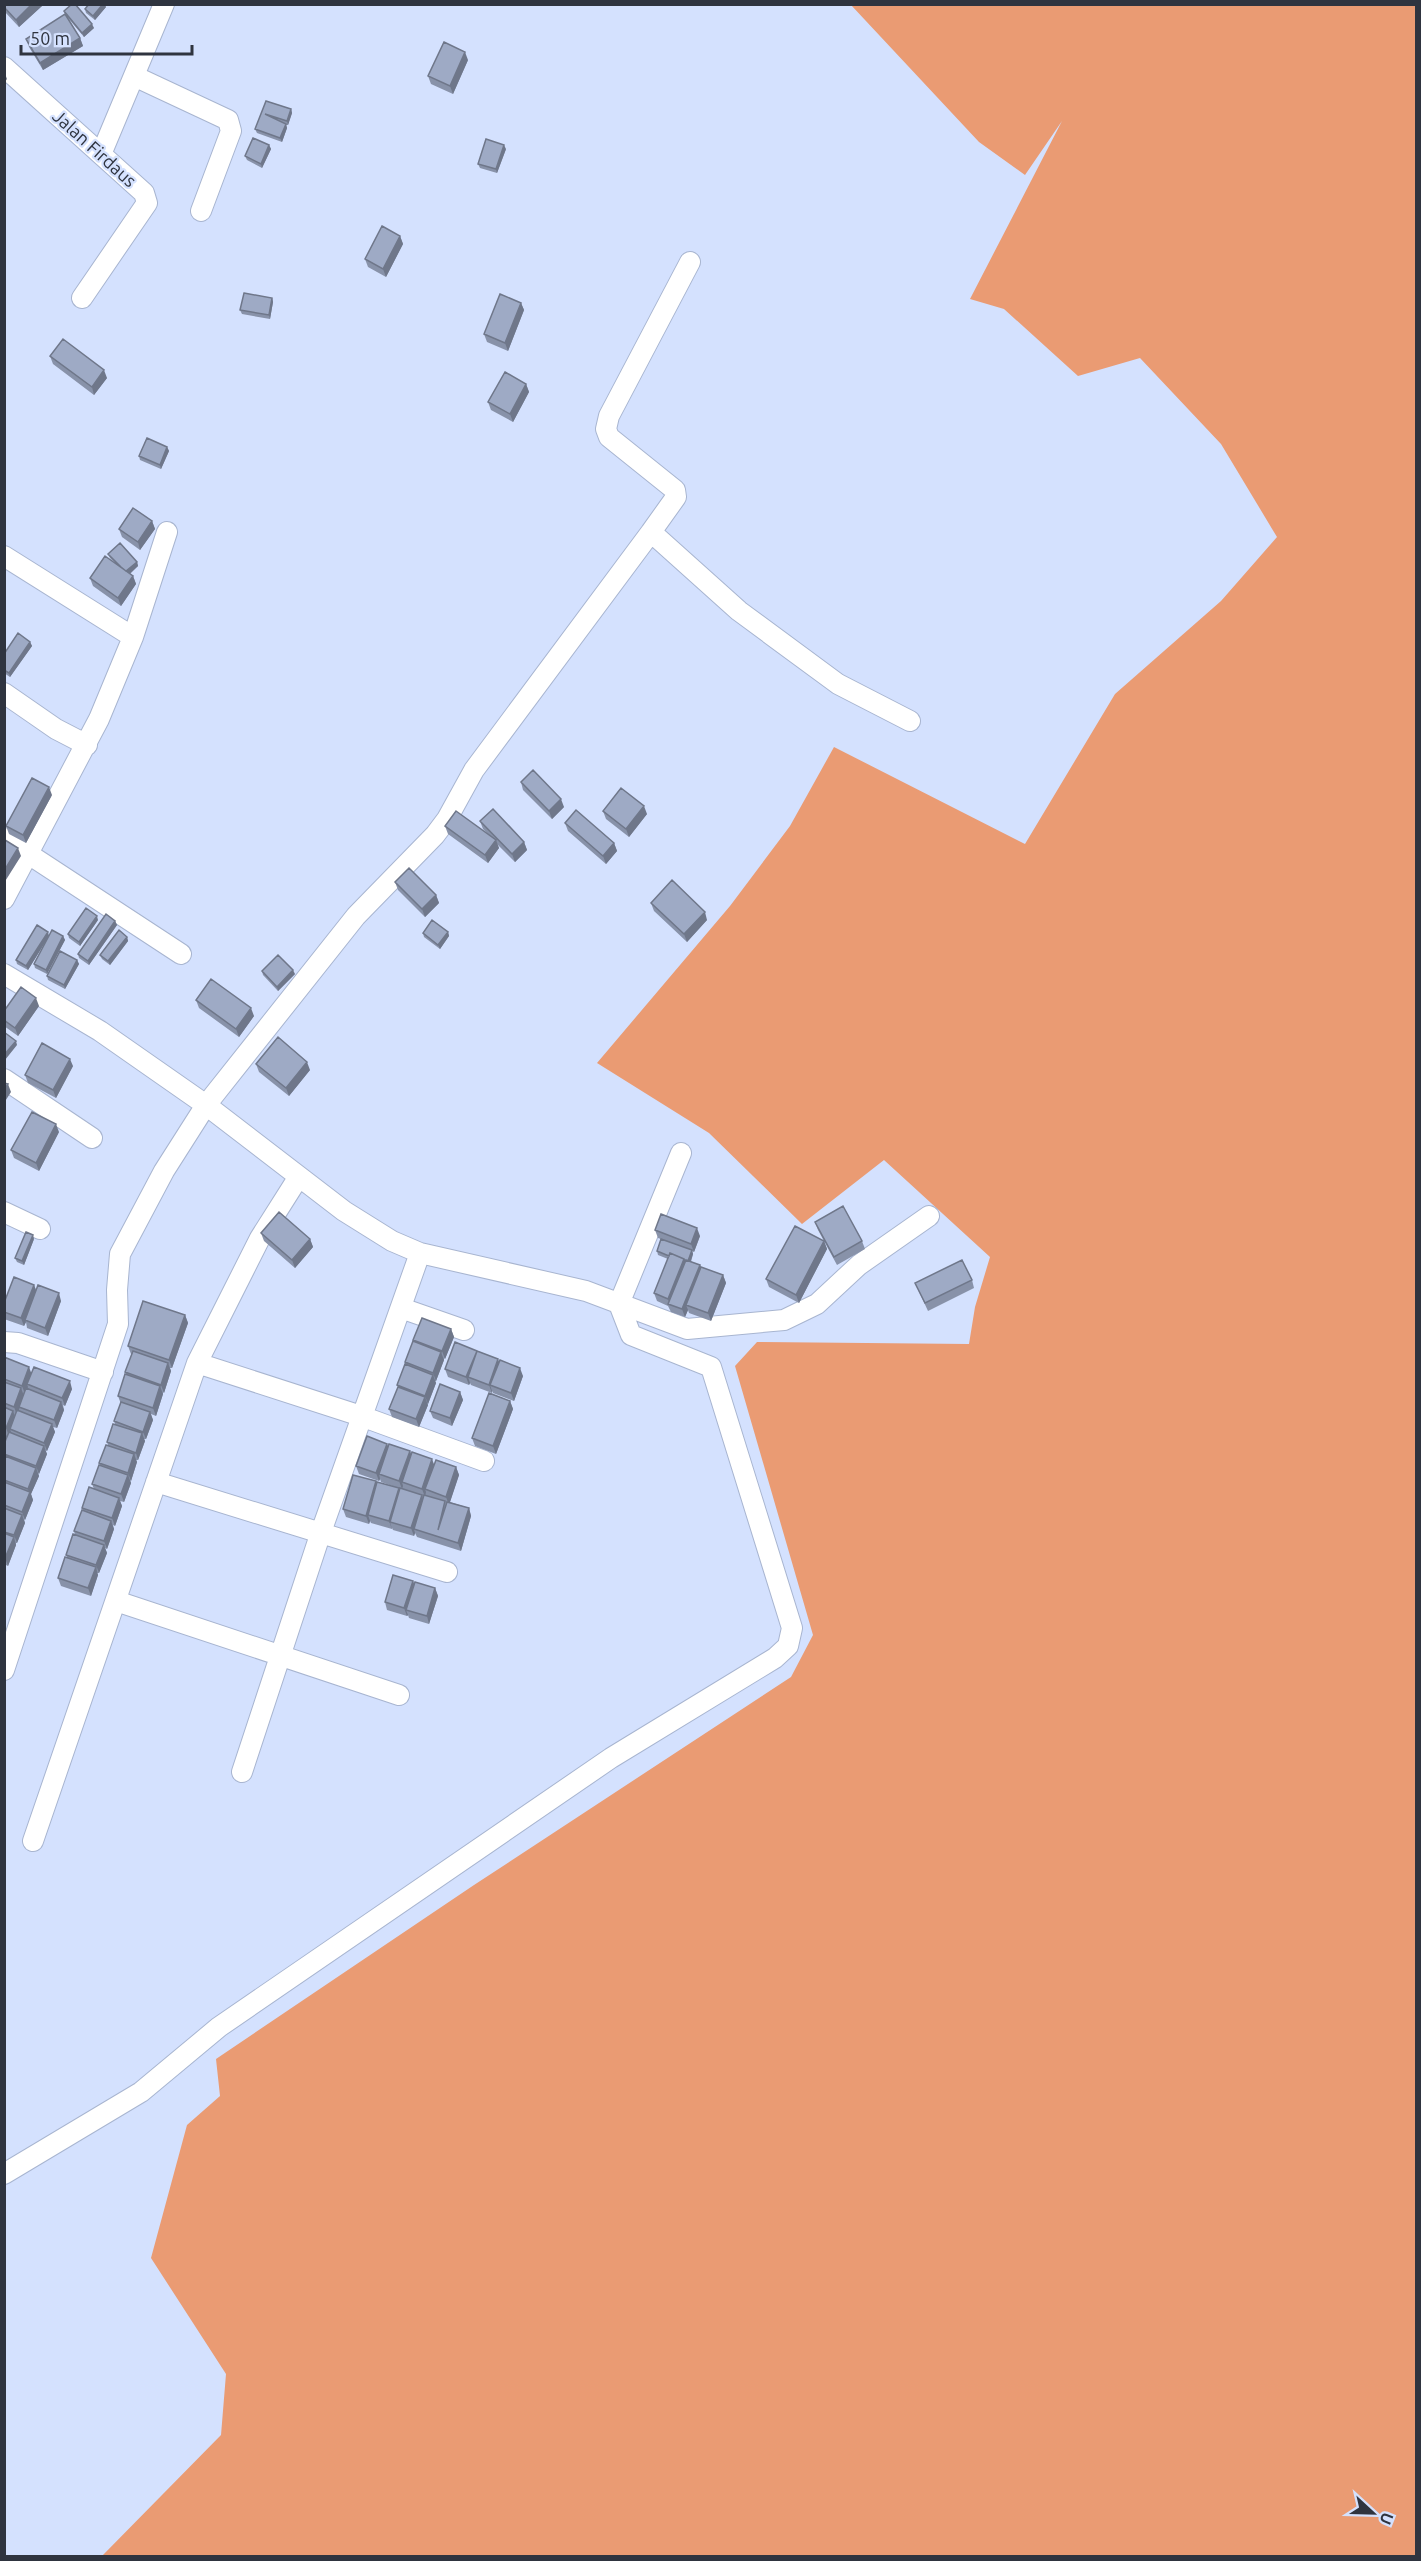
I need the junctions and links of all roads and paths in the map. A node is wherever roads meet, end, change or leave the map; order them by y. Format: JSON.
{"nodes":[{"id":1,"x":164,"y":4,"type":"edge"},
{"id":2,"x":4,"y":67,"type":"edge"},
{"id":3,"x":134,"y":76,"type":"junction"},
{"id":4,"x":102,"y":152,"type":"junction"},
{"id":5,"x":201,"y":210,"type":"dead end"},
{"id":6,"x":690,"y":262,"type":"dead end"},
{"id":7,"x":82,"y":298,"type":"dead end"},
{"id":8,"x":167,"y":532,"type":"dead end"},
{"id":9,"x":651,"y":532,"type":"junction"},
{"id":10,"x":4,"y":556,"type":"edge"},
{"id":11,"x":133,"y":637,"type":"junction"},
{"id":12,"x":4,"y":693,"type":"edge"},
{"id":13,"x":910,"y":721,"type":"dead end"},
{"id":14,"x":87,"y":745,"type":"junction"},
{"id":15,"x":4,"y":838,"type":"edge"},
{"id":16,"x":30,"y":853,"type":"junction"},
{"id":17,"x":4,"y":899,"type":"edge"},
{"id":18,"x":181,"y":954,"type":"dead end"},
{"id":19,"x":4,"y":974,"type":"edge"},
{"id":20,"x":4,"y":1079,"type":"edge"},
{"id":21,"x":206,"y":1105,"type":"junction"},
{"id":22,"x":92,"y":1138,"type":"dead end"},
{"id":23,"x":681,"y":1153,"type":"dead end"},
{"id":24,"x":298,"y":1178,"type":"junction"},
{"id":25,"x":4,"y":1212,"type":"edge"},
{"id":26,"x":929,"y":1216,"type":"dead end"},
{"id":27,"x":40,"y":1229,"type":"dead end"},
{"id":28,"x":420,"y":1253,"type":"junction"},
{"id":29,"x":619,"y":1304,"type":"junction"},
{"id":30,"x":400,"y":1308,"type":"junction"},
{"id":31,"x":464,"y":1330,"type":"dead end"},
{"id":32,"x":4,"y":1342,"type":"edge"},
{"id":33,"x":198,"y":1363,"type":"junction"},
{"id":34,"x":103,"y":1372,"type":"junction"},
{"id":35,"x":361,"y":1416,"type":"junction"},
{"id":36,"x":484,"y":1461,"type":"dead end"},
{"id":37,"x":156,"y":1482,"type":"junction"},
{"id":38,"x":321,"y":1532,"type":"junction"},
{"id":39,"x":447,"y":1572,"type":"dead end"},
{"id":40,"x":116,"y":1601,"type":"junction"},
{"id":41,"x":280,"y":1656,"type":"junction"},
{"id":42,"x":4,"y":1670,"type":"edge"},
{"id":43,"x":399,"y":1695,"type":"dead end"},
{"id":44,"x":242,"y":1772,"type":"dead end"},
{"id":45,"x":33,"y":1841,"type":"dead end"},
{"id":46,"x":4,"y":2174,"type":"edge"}],
"edges":[{"from":1,"to":3,"type":"street"},
{"from":2,"to":4,"type":"street","name":"Jalan Firdaus"},
{"from":3,"to":4,"type":"street"},
{"from":3,"to":5,"type":"street"},
{"from":4,"to":7,"type":"street","name":"Jalan Firdaus"},
{"from":6,"to":9,"type":"street"},
{"from":8,"to":11,"type":"street"},
{"from":9,"to":13,"type":"street"},
{"from":9,"to":21,"type":"street"},
{"from":10,"to":11,"type":"street"},
{"from":11,"to":14,"type":"street"},
{"from":12,"to":14,"type":"street"},
{"from":14,"to":16,"type":"street"},
{"from":15,"to":16,"type":"street"},
{"from":16,"to":17,"type":"street"},
{"from":16,"to":18,"type":"street"},
{"from":19,"to":21,"type":"street"},
{"from":20,"to":22,"type":"street"},
{"from":21,"to":24,"type":"street"},
{"from":21,"to":34,"type":"street"},
{"from":23,"to":29,"type":"street"},
{"from":24,"to":28,"type":"street"},
{"from":24,"to":33,"type":"street"},
{"from":25,"to":27,"type":"street"},
{"from":26,"to":29,"type":"street"},
{"from":28,"to":29,"type":"street"},
{"from":28,"to":30,"type":"street"},
{"from":29,"to":46,"type":"street"},
{"from":30,"to":31,"type":"street"},
{"from":30,"to":35,"type":"street"},
{"from":32,"to":34,"type":"street"},
{"from":33,"to":35,"type":"street"},
{"from":33,"to":37,"type":"street"},
{"from":34,"to":42,"type":"street"},
{"from":35,"to":36,"type":"street"},
{"from":35,"to":38,"type":"street"},
{"from":37,"to":38,"type":"street"},
{"from":37,"to":40,"type":"street"},
{"from":38,"to":39,"type":"street"},
{"from":38,"to":41,"type":"street"},
{"from":40,"to":41,"type":"street"},
{"from":40,"to":45,"type":"street"},
{"from":41,"to":43,"type":"street"},
{"from":41,"to":44,"type":"street"}]}
